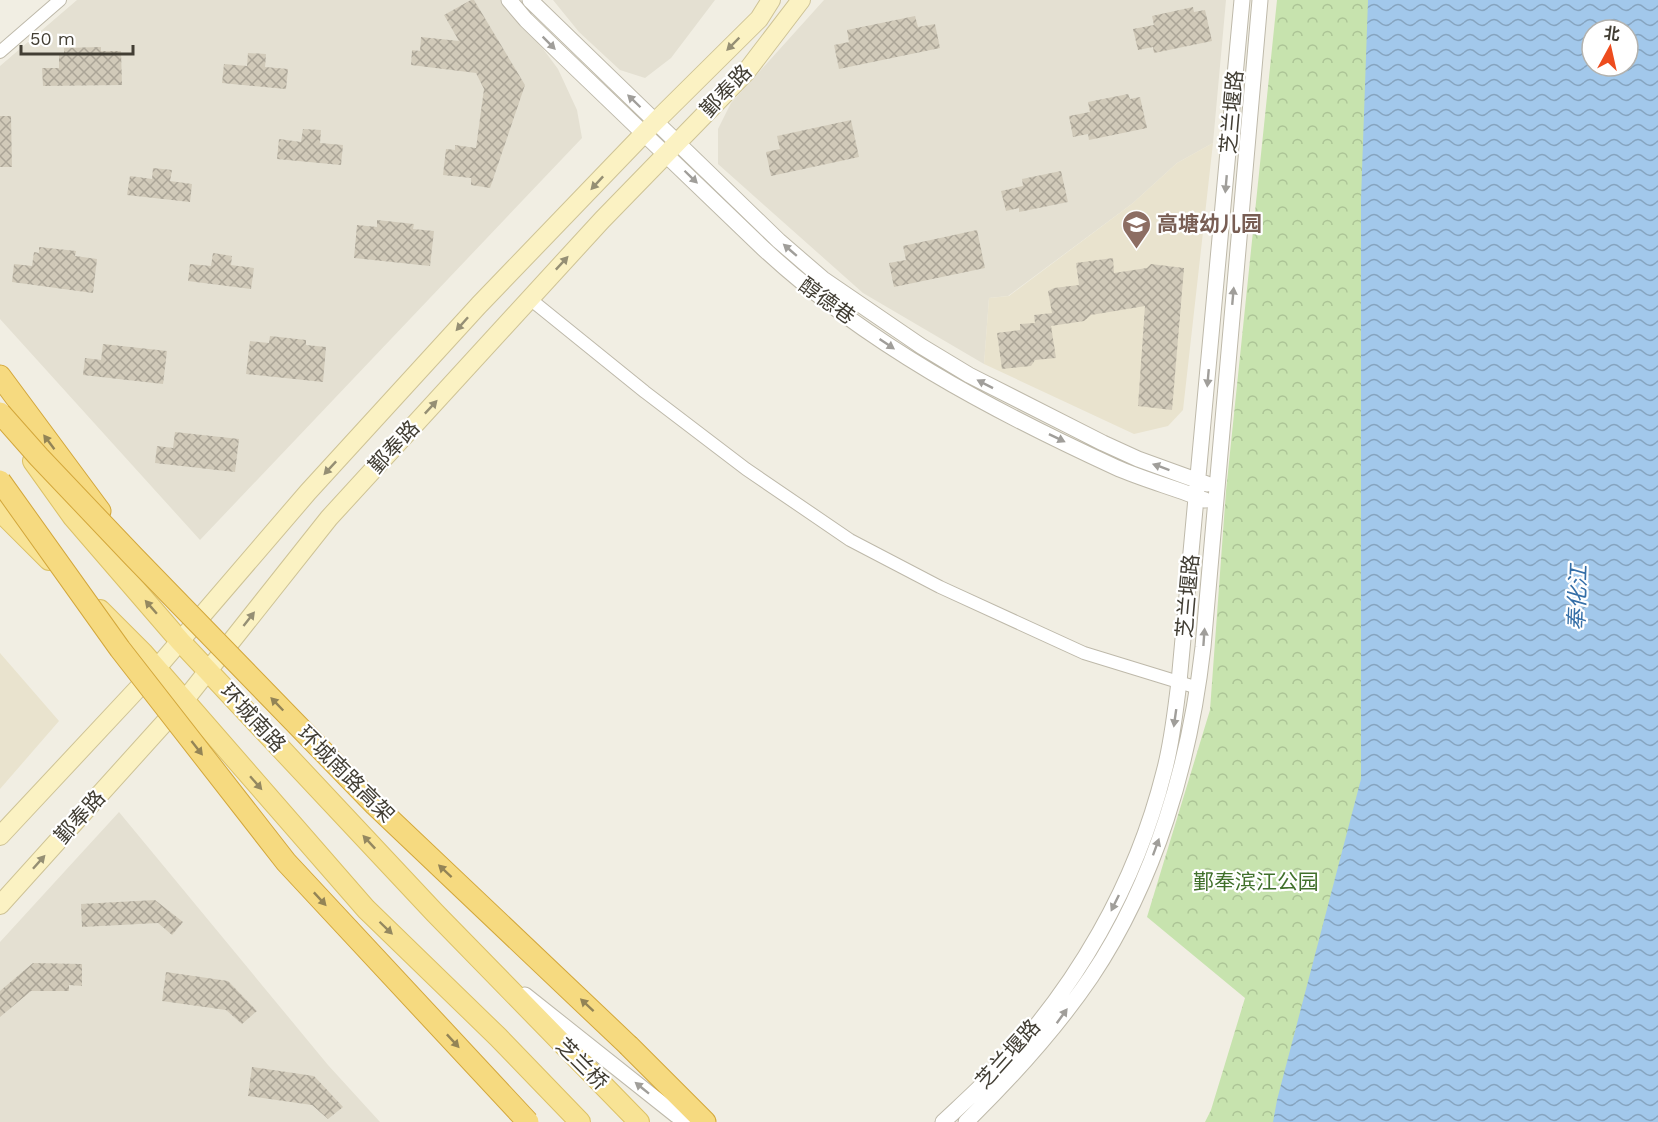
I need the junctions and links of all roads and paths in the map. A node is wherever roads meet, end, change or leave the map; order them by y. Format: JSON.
{"nodes":[{"id":1,"x":60,"y":0,"type":"edge"},
{"id":2,"x":509,"y":0,"type":"edge"},
{"id":3,"x":530,"y":0,"type":"edge"},
{"id":4,"x":771,"y":0,"type":"edge"},
{"id":5,"x":801,"y":0,"type":"edge"},
{"id":6,"x":1242,"y":0,"type":"edge"},
{"id":7,"x":1260,"y":0,"type":"edge"},
{"id":8,"x":0,"y":52,"type":"edge"},
{"id":9,"x":650,"y":127,"type":"junction"},
{"id":10,"x":672,"y":147,"type":"junction"},
{"id":11,"x":530,"y":299,"type":"junction"},
{"id":12,"x":0,"y":376,"type":"edge"},
{"id":13,"x":0,"y":413,"type":"edge"},
{"id":14,"x":0,"y":481,"type":"edge"},
{"id":15,"x":1198,"y":489,"type":"junction"},
{"id":16,"x":1215,"y":495,"type":"junction"},
{"id":17,"x":0,"y":497,"type":"edge"},
{"id":18,"x":0,"y":511,"type":"edge"},
{"id":19,"x":134,"y":557,"type":"junction"},
{"id":20,"x":65,"y":573,"type":"junction"},
{"id":21,"x":180,"y":641,"type":"junction"},
{"id":22,"x":156,"y":669,"type":"junction"},
{"id":23,"x":208,"y":671,"type":"junction"},
{"id":24,"x":1179,"y":682,"type":"junction"},
{"id":25,"x":1198,"y":688,"type":"junction"},
{"id":26,"x":184,"y":700,"type":"junction"},
{"id":27,"x":0,"y":836,"type":"edge"},
{"id":28,"x":0,"y":905,"type":"edge"},
{"id":29,"x":477,"y":956,"type":"junction"},
{"id":30,"x":525,"y":1006,"type":"joint"},
{"id":31,"x":498,"y":1037,"type":"junction"},
{"id":32,"x":528,"y":1122,"type":"edge"},
{"id":33,"x":570,"y":1122,"type":"edge"},
{"id":34,"x":580,"y":1122,"type":"edge"},
{"id":35,"x":639,"y":1122,"type":"edge"},
{"id":36,"x":689,"y":1122,"type":"edge"},
{"id":37,"x":705,"y":1122,"type":"edge"},
{"id":38,"x":943,"y":1122,"type":"edge"},
{"id":39,"x":966,"y":1122,"type":"edge"}],
"edges":[{"from":1,"to":8,"type":"street"},
{"from":2,"to":9,"type":"street","name":"醇德巷","one_way":true},
{"from":9,"to":3,"type":"street","name":"醇德巷","one_way":true},
{"from":4,"to":9,"type":"main road","name":"鄞奉路","one_way":true},
{"from":5,"to":10,"type":"main road","name":"鄞奉路"},
{"from":6,"to":15,"type":"street","name":"芝兰堰路","one_way":true},
{"from":16,"to":7,"type":"street","name":"芝兰堰路","one_way":true},
{"from":9,"to":10,"type":"street","name":"醇德巷"},
{"from":9,"to":21,"type":"main road","name":"鄞奉路","one_way":true},
{"from":11,"to":10,"type":"main road","name":"鄞奉路","one_way":true},
{"from":10,"to":15,"type":"street","name":"醇德巷"},
{"from":23,"to":11,"type":"main road","name":"鄞奉路","one_way":true},
{"from":11,"to":24,"type":"street"},
{"from":19,"to":12,"type":"highway","one_way":true,"bridge":true},
{"from":13,"to":19,"type":"highway","name":"环城南路高架","bridge":true},
{"from":21,"to":13,"type":"main road","name":"环城南路","one_way":true},
{"from":14,"to":20,"type":"highway","bridge":true},
{"from":15,"to":16,"type":"street","name":"醇德巷"},
{"from":15,"to":24,"type":"street","name":"芝兰堰路"},
{"from":25,"to":16,"type":"street","name":"芝兰堰路","one_way":true},
{"from":17,"to":20,"type":"highway","bridge":true},
{"from":18,"to":22,"type":"main road","name":"环城南路"},
{"from":37,"to":19,"type":"highway","name":"环城南路高架","one_way":true,"bridge":true},
{"from":20,"to":32,"type":"highway","one_way":true,"bridge":true},
{"from":21,"to":22,"type":"main road","name":"鄞奉路"},
{"from":21,"to":23,"type":"main road","name":"环城南路"},
{"from":22,"to":26,"type":"main road","name":"环城南路"},
{"from":22,"to":27,"type":"main road","name":"鄞奉路"},
{"from":23,"to":26,"type":"main road","name":"鄞奉路"},
{"from":29,"to":23,"type":"main road","name":"环城南路","one_way":true},
{"from":24,"to":25,"type":"street"},
{"from":24,"to":38,"type":"street","name":"芝兰堰路","one_way":true},
{"from":39,"to":25,"type":"street","name":"芝兰堰路","one_way":true},
{"from":28,"to":26,"type":"main road","name":"鄞奉路","one_way":true},
{"from":26,"to":31,"type":"main road","name":"环城南路","one_way":true},
{"from":29,"to":30,"type":"main road","name":"环城南路"},
{"from":36,"to":29,"type":"street","one_way":true},
{"from":30,"to":35,"type":"main road","name":"芝兰桥"},
{"from":31,"to":33,"type":"street"},
{"from":31,"to":34,"type":"main road","name":"芝兰桥"}]}
